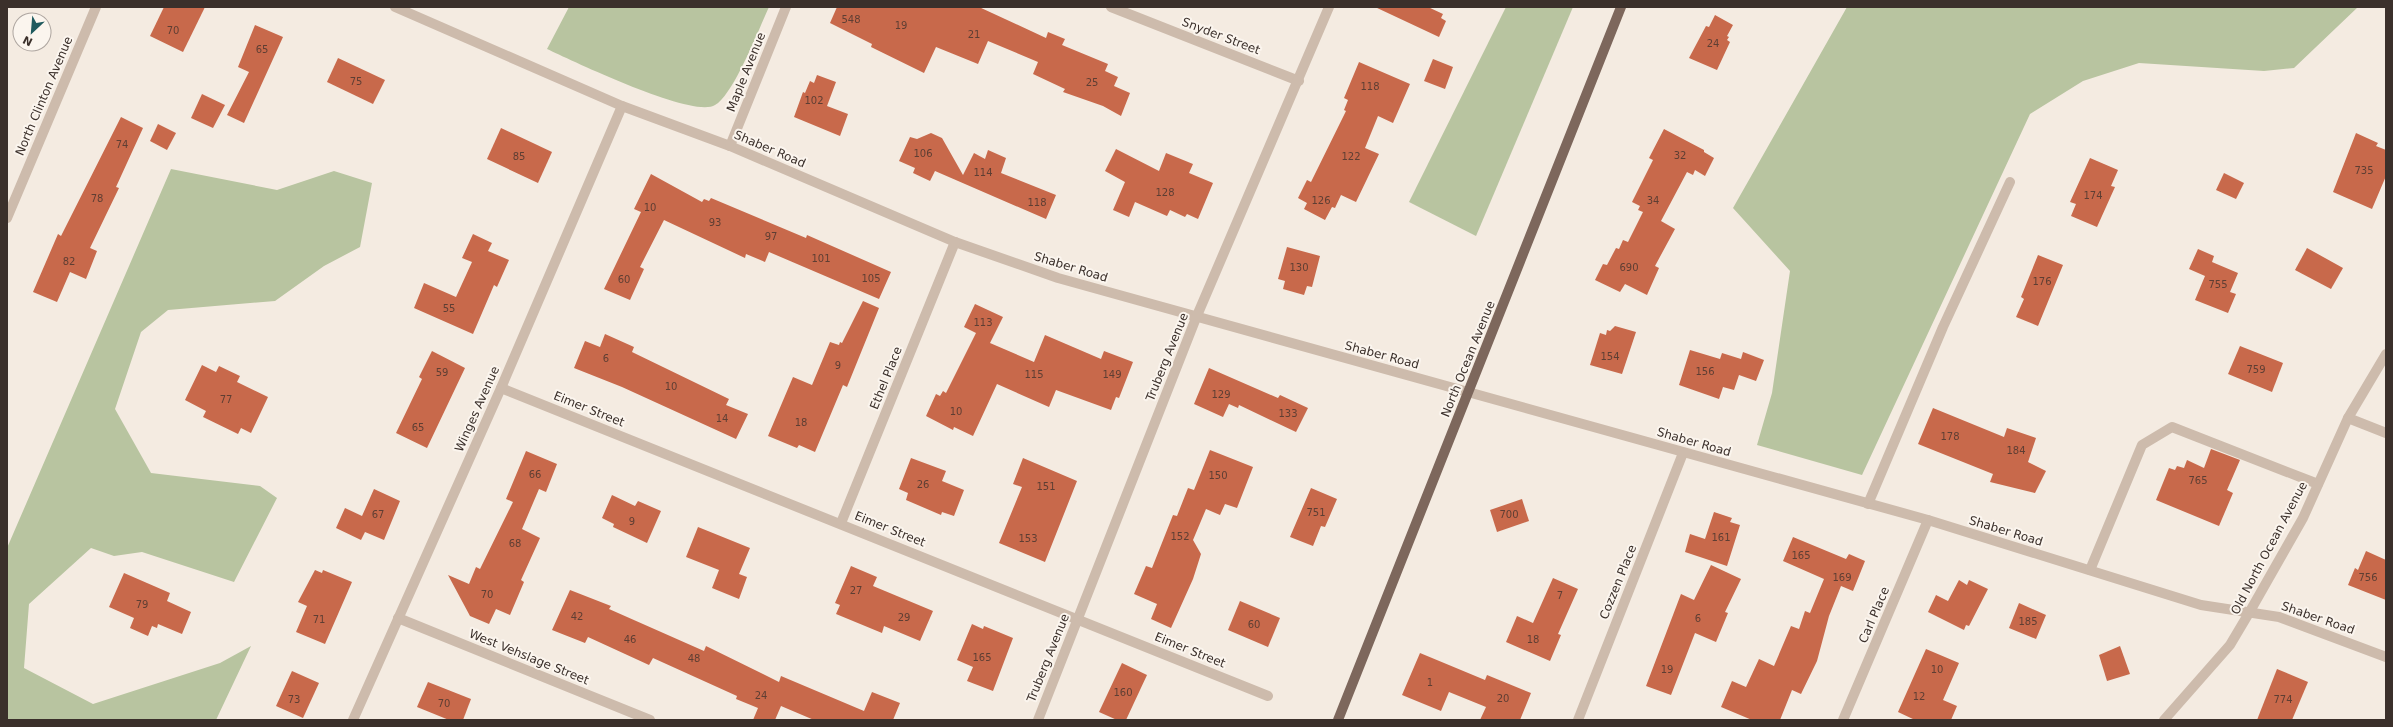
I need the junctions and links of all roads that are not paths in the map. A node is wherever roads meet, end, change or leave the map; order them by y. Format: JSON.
{"nodes":[{"id":1,"x":96,"y":7,"type":"edge"},
{"id":2,"x":395,"y":7,"type":"edge"},
{"id":3,"x":786,"y":7,"type":"edge"},
{"id":4,"x":1111,"y":7,"type":"edge"},
{"id":5,"x":1330,"y":7,"type":"edge"},
{"id":6,"x":1620,"y":7,"type":"edge"},
{"id":7,"x":1299,"y":81,"type":"junction"},
{"id":8,"x":622,"y":106,"type":"junction"},
{"id":9,"x":730,"y":146,"type":"junction"},
{"id":10,"x":2010,"y":182,"type":"dead end"},
{"id":11,"x":7,"y":218,"type":"edge"},
{"id":12,"x":955,"y":242,"type":"junction"},
{"id":13,"x":1196,"y":318,"type":"junction"},
{"id":14,"x":2386,"y":354,"type":"edge"},
{"id":15,"x":501,"y":388,"type":"junction"},
{"id":16,"x":1468,"y":392,"type":"junction"},
{"id":17,"x":2348,"y":418,"type":"junction"},
{"id":18,"x":2386,"y":433,"type":"edge"},
{"id":19,"x":1683,"y":453,"type":"junction"},
{"id":20,"x":2318,"y":484,"type":"junction"},
{"id":21,"x":1868,"y":504,"type":"junction"},
{"id":22,"x":1928,"y":520,"type":"junction"},
{"id":23,"x":841,"y":523,"type":"junction"},
{"id":24,"x":2090,"y":570,"type":"junction"},
{"id":25,"x":2249,"y":613,"type":"junction"},
{"id":26,"x":398,"y":618,"type":"junction"},
{"id":27,"x":1078,"y":620,"type":"junction"},
{"id":28,"x":2386,"y":657,"type":"edge"},
{"id":29,"x":1268,"y":696,"type":"dead end"},
{"id":30,"x":353,"y":720,"type":"edge"},
{"id":31,"x":650,"y":720,"type":"edge"},
{"id":32,"x":1038,"y":720,"type":"edge"},
{"id":33,"x":1338,"y":720,"type":"edge"},
{"id":34,"x":1578,"y":720,"type":"edge"},
{"id":35,"x":1844,"y":720,"type":"edge"},
{"id":36,"x":2164,"y":720,"type":"edge"}],
"edges":[{"from":1,"to":11,"type":"street","name":"North Clinton Avenue"},
{"from":2,"to":8,"type":"street","name":"Shaber Road"},
{"from":3,"to":9,"type":"street","name":"Maple Avenue"},
{"from":4,"to":7,"type":"street","name":"Snyder Street"},
{"from":5,"to":7,"type":"street","name":"Truberg Avenue"},
{"from":6,"to":16,"type":"main road","name":"North Ocean Avenue"},
{"from":7,"to":13,"type":"street","name":"Truberg Avenue"},
{"from":8,"to":9,"type":"street","name":"Shaber Road"},
{"from":8,"to":15,"type":"street","name":"Winges Avenue"},
{"from":9,"to":12,"type":"street","name":"Shaber Road"},
{"from":10,"to":21,"type":"street"},
{"from":12,"to":13,"type":"street","name":"Shaber Road"},
{"from":12,"to":23,"type":"street","name":"Ethel Place"},
{"from":13,"to":16,"type":"street","name":"Shaber Road"},
{"from":13,"to":27,"type":"street","name":"Truberg Avenue"},
{"from":14,"to":17,"type":"street","name":"Old North Ocean Avenue"},
{"from":15,"to":23,"type":"street","name":"Eimer Street"},
{"from":15,"to":26,"type":"street","name":"Winges Avenue"},
{"from":16,"to":19,"type":"street","name":"Shaber Road"},
{"from":16,"to":33,"type":"main road","name":"North Ocean Avenue"},
{"from":17,"to":18,"type":"street"},
{"from":17,"to":20,"type":"street","name":"Old North Ocean Avenue"},
{"from":19,"to":21,"type":"street","name":"Shaber Road"},
{"from":19,"to":34,"type":"street","name":"Cozzen Place"},
{"from":20,"to":24,"type":"street"},
{"from":20,"to":25,"type":"street","name":"Old North Ocean Avenue"},
{"from":21,"to":22,"type":"street","name":"Shaber Road"},
{"from":22,"to":24,"type":"street","name":"Shaber Road"},
{"from":22,"to":35,"type":"street","name":"Carl Place"},
{"from":23,"to":27,"type":"street","name":"Eimer Street"},
{"from":24,"to":25,"type":"street","name":"Shaber Road"},
{"from":25,"to":28,"type":"street","name":"Shaber Road"},
{"from":25,"to":36,"type":"street","name":"Old North Ocean Avenue"},
{"from":26,"to":30,"type":"street","name":"Winges Avenue"},
{"from":26,"to":31,"type":"street","name":"West Vehslage Street"},
{"from":27,"to":29,"type":"street","name":"Eimer Street"},
{"from":27,"to":32,"type":"street","name":"Truberg Avenue"}]}
